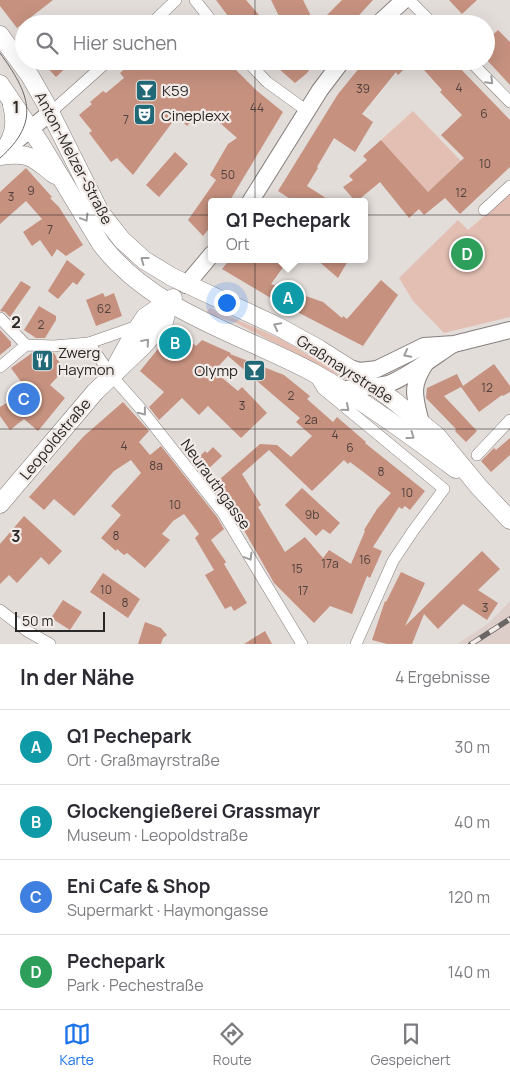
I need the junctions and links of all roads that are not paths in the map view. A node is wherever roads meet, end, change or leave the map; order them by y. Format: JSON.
{"nodes":[{"id":1,"x":176,"y":0,"type":"edge"},
{"id":2,"x":195,"y":0,"type":"edge"},
{"id":3,"x":404,"y":0,"type":"edge"},
{"id":4,"x":409,"y":0,"type":"edge"},
{"id":5,"x":160,"y":15,"type":"edge"},
{"id":6,"x":207,"y":15,"type":"edge"},
{"id":7,"x":388,"y":15,"type":"edge"},
{"id":8,"x":424,"y":15,"type":"edge"},
{"id":9,"x":0,"y":35,"type":"edge"},
{"id":10,"x":15,"y":56,"type":"edge"},
{"id":11,"x":26,"y":70,"type":"edge"},
{"id":12,"x":98,"y":70,"type":"edge"},
{"id":13,"x":256,"y":70,"type":"edge"},
{"id":14,"x":335,"y":70,"type":"edge"},
{"id":15,"x":479,"y":70,"type":"edge"},
{"id":16,"x":0,"y":84,"type":"edge"},
{"id":17,"x":10,"y":99,"type":"junction"},
{"id":18,"x":510,"y":102,"type":"edge"},
{"id":19,"x":307,"y":111,"type":"junction"},
{"id":20,"x":51,"y":112,"type":"junction"},
{"id":21,"x":30,"y":129,"type":"junction"},
{"id":22,"x":0,"y":155,"type":"edge"},
{"id":23,"x":61,"y":179,"type":"junction"},
{"id":24,"x":510,"y":186,"type":"edge"},
{"id":25,"x":253,"y":198,"type":"edge"},
{"id":26,"x":484,"y":210,"type":"dead end"},
{"id":27,"x":208,"y":259,"type":"edge"},
{"id":28,"x":186,"y":285,"type":"junction"},
{"id":29,"x":169,"y":302,"type":"junction"},
{"id":30,"x":0,"y":318,"type":"edge"},
{"id":31,"x":137,"y":328,"type":"junction"},
{"id":32,"x":510,"y":330,"type":"edge"},
{"id":33,"x":89,"y":343,"type":"junction"},
{"id":34,"x":454,"y":344,"type":"junction"},
{"id":35,"x":26,"y":345,"type":"junction"},
{"id":36,"x":427,"y":361,"type":"junction"},
{"id":37,"x":0,"y":367,"type":"edge"},
{"id":38,"x":349,"y":368,"type":"junction"},
{"id":39,"x":313,"y":373,"type":"junction"},
{"id":40,"x":111,"y":376,"type":"junction"},
{"id":41,"x":374,"y":386,"type":"junction"},
{"id":42,"x":341,"y":390,"type":"junction"},
{"id":43,"x":510,"y":420,"type":"edge"},
{"id":44,"x":421,"y":423,"type":"junction"},
{"id":45,"x":477,"y":455,"type":"dead end"},
{"id":46,"x":480,"y":487,"type":"junction"},
{"id":47,"x":0,"y":504,"type":"edge"},
{"id":48,"x":510,"y":520,"type":"edge"},
{"id":49,"x":0,"y":610,"type":"edge"},
{"id":50,"x":50,"y":644,"type":"edge"},
{"id":51,"x":302,"y":644,"type":"edge"},
{"id":52,"x":356,"y":644,"type":"edge"}],
"edges":[{"from":1,"to":5,"type":"street"},
{"from":2,"to":6,"type":"street"},
{"from":3,"to":7,"type":"street"},
{"from":4,"to":8,"type":"street"},
{"from":9,"to":10,"type":"main road","name":"Anton-Melzer-Straße"},
{"from":11,"to":20,"type":"main road","name":"Anton-Melzer-Straße"},
{"from":12,"to":20,"type":"street"},
{"from":13,"to":19,"type":"street"},
{"from":14,"to":19,"type":"street"},
{"from":15,"to":18,"type":"street","one_way":true},
{"from":16,"to":17,"type":"main road","name":"Anton-Melzer-Straße"},
{"from":17,"to":21,"type":"main road","name":"Anton-Melzer-Straße"},
{"from":17,"to":22,"type":"main road"},
{"from":19,"to":25,"type":"street"},
{"from":20,"to":21,"type":"street"},
{"from":28,"to":20,"type":"main road","name":"Anton-Melzer-Straße","one_way":true},
{"from":21,"to":22,"type":"street"},
{"from":21,"to":23,"type":"main road","name":"Anton-Melzer-Straße"},
{"from":22,"to":23,"type":"main road"},
{"from":23,"to":29,"type":"main road","name":"Anton-Melzer-Straße","one_way":true},
{"from":24,"to":26,"type":"street"},
{"from":27,"to":28,"type":"street","name":"Leopoldstraße"},
{"from":28,"to":29,"type":"main road","name":"Leopoldstraße"},
{"from":38,"to":28,"type":"main road","name":"Graßmayrstraße","one_way":true},
{"from":29,"to":31,"type":"main road","name":"Leopoldstraße"},
{"from":29,"to":39,"type":"main road","name":"Graßmayrstraße"},
{"from":40,"to":29,"type":"main road","name":"Leopoldstraße","one_way":true},
{"from":30,"to":35,"type":"street"},
{"from":31,"to":33,"type":"street"},
{"from":31,"to":40,"type":"main road","name":"Leopoldstraße"},
{"from":32,"to":34,"type":"street"},
{"from":33,"to":35,"type":"street"},
{"from":33,"to":40,"type":"street","name":"Neurauthgasse"},
{"from":34,"to":36,"type":"street"},
{"from":34,"to":38,"type":"street","one_way":true},
{"from":35,"to":37,"type":"street"},
{"from":36,"to":41,"type":"street"},
{"from":36,"to":44,"type":"street"},
{"from":38,"to":41,"type":"main road","name":"Graßmayrstraße"},
{"from":39,"to":42,"type":"main road","name":"Graßmayrstraße"},
{"from":39,"to":52,"type":"street","name":"Graßmayrstraße","one_way":true},
{"from":40,"to":47,"type":"main road","name":"Leopoldstraße"},
{"from":40,"to":51,"type":"street","name":"Neurauthgasse","one_way":true},
{"from":41,"to":42,"type":"street"},
{"from":41,"to":44,"type":"main road","name":"Graßmayrstraße"},
{"from":42,"to":46,"type":"main road","name":"Graßmayrstraße","one_way":true},
{"from":43,"to":45,"type":"street"},
{"from":44,"to":46,"type":"main road","name":"Graßmayrstraße"},
{"from":46,"to":48,"type":"main road","name":"Graßmayrstraße"},
{"from":49,"to":50,"type":"street"}]}
